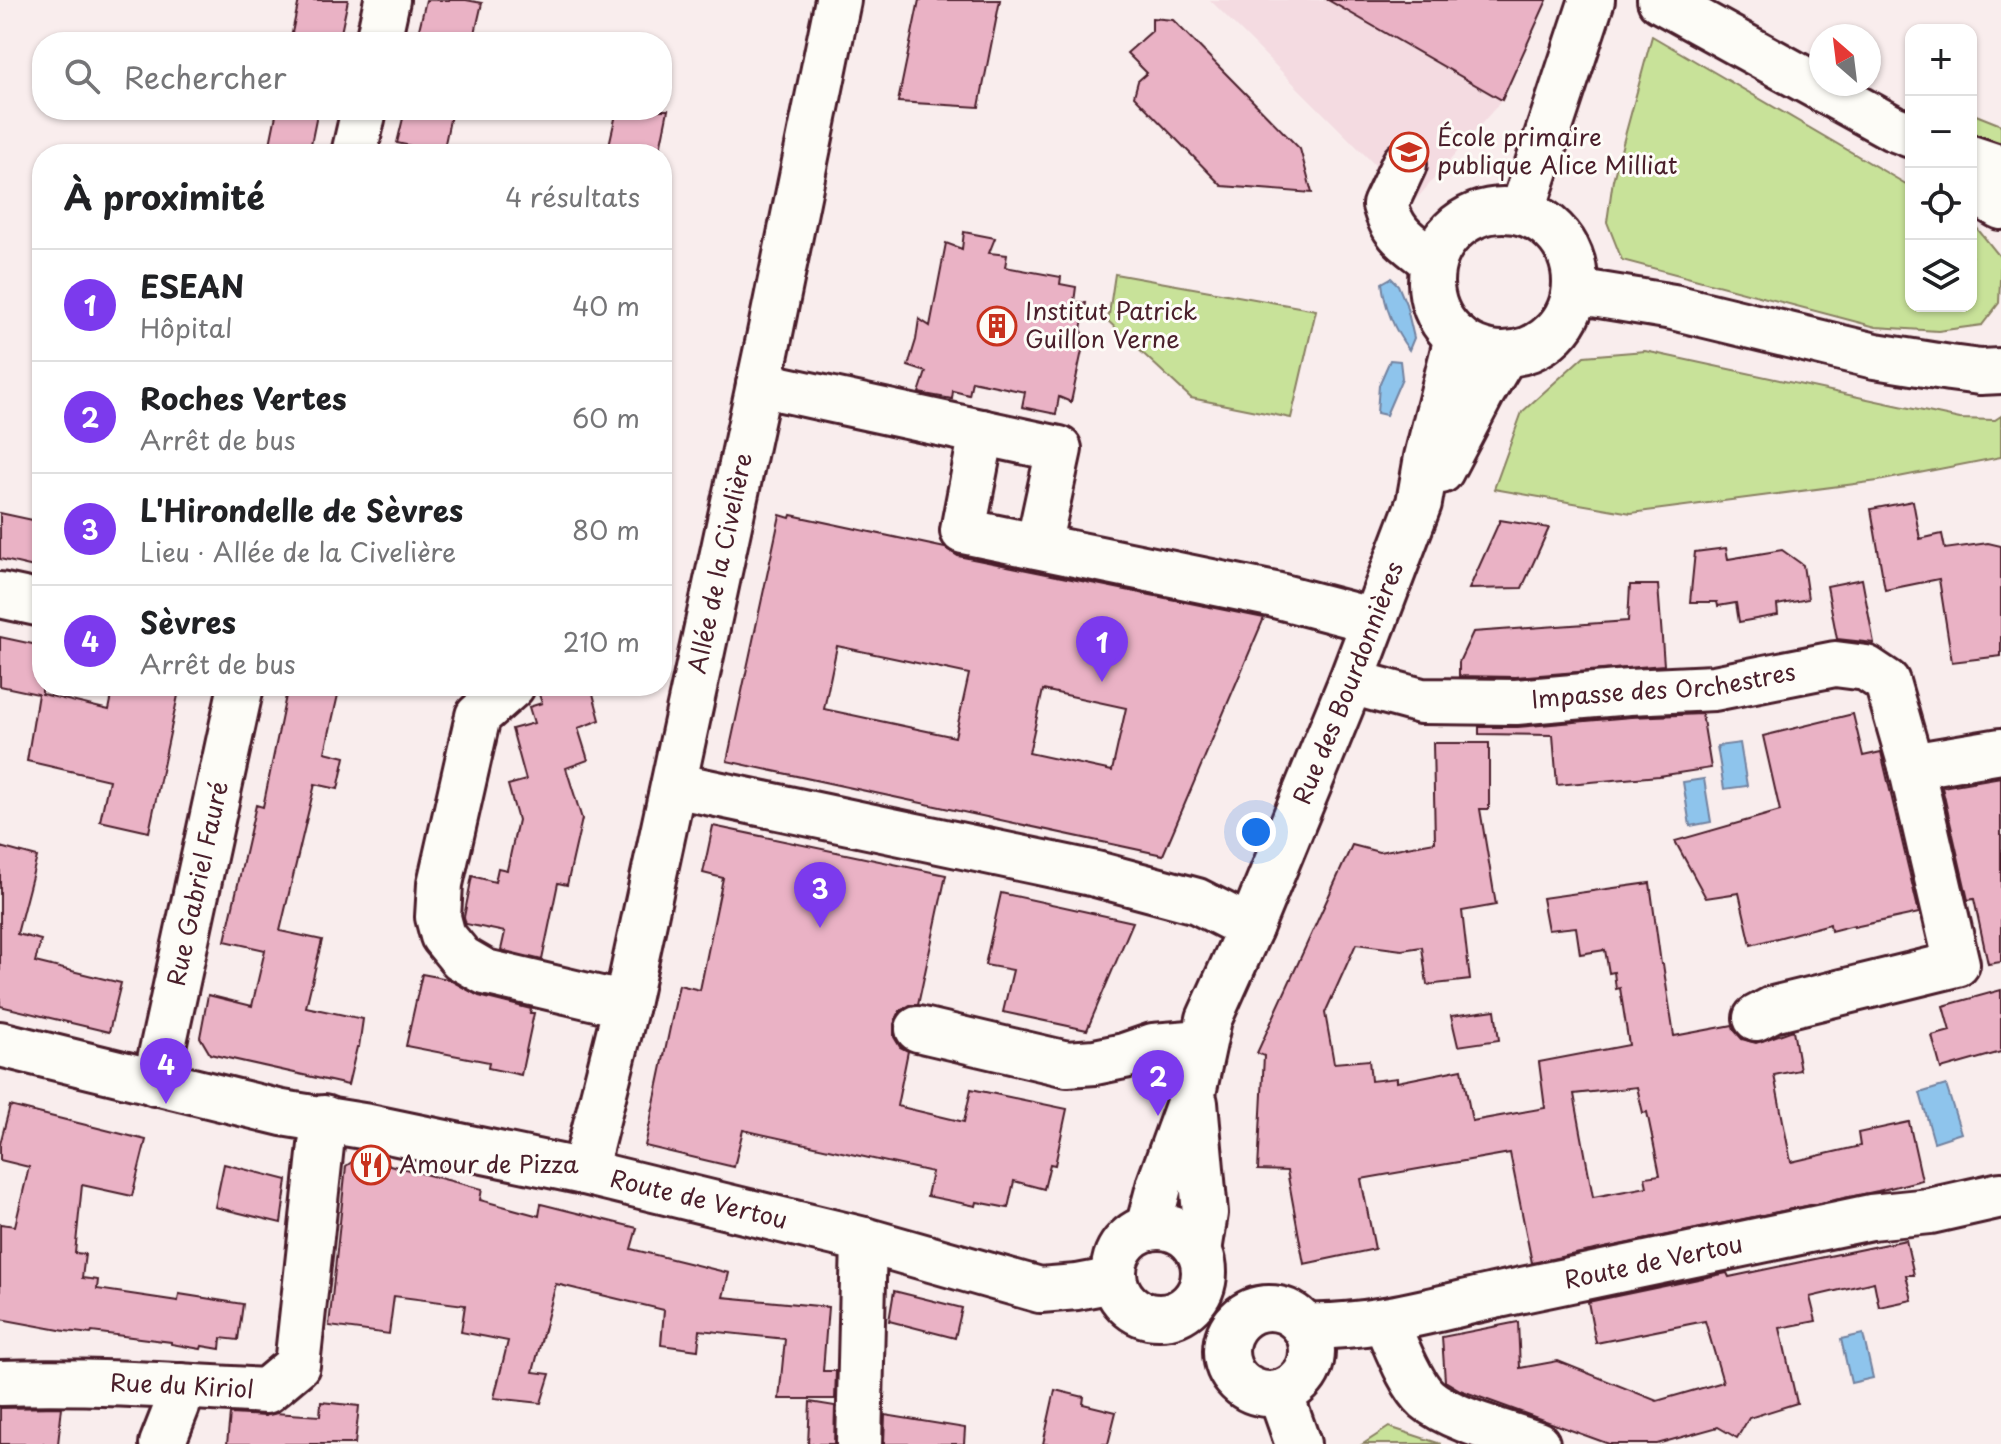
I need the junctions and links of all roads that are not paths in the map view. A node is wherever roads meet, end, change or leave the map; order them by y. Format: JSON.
{"nodes":[{"id":1,"x":387,"y":0,"type":"edge"},
{"id":2,"x":838,"y":0,"type":"edge"},
{"id":3,"x":1592,"y":0,"type":"edge"},
{"id":4,"x":1660,"y":0,"type":"edge"},
{"id":5,"x":380,"y":32,"type":"edge"},
{"id":6,"x":362,"y":120,"type":"edge"},
{"id":7,"x":1905,"y":135,"type":"edge"},
{"id":8,"x":356,"y":144,"type":"edge"},
{"id":9,"x":1977,"y":160,"type":"edge"},
{"id":10,"x":1404,"y":164,"type":"dead end"},
{"id":11,"x":2001,"y":168,"type":"edge"},
{"id":12,"x":1977,"y":193,"type":"edge"},
{"id":13,"x":2001,"y":207,"type":"edge"},
{"id":14,"x":1522,"y":212,"type":"junction"},
{"id":15,"x":1433,"y":262,"type":"junction"},
{"id":16,"x":1575,"y":291,"type":"junction"},
{"id":17,"x":1457,"y":337,"type":"junction"},
{"id":18,"x":2001,"y":340,"type":"edge"},
{"id":19,"x":1505,"y":354,"type":"junction"},
{"id":20,"x":1950,"y":368,"type":"junction"},
{"id":21,"x":2001,"y":371,"type":"edge"},
{"id":22,"x":759,"y":384,"type":"junction"},
{"id":23,"x":982,"y":432,"type":"junction"},
{"id":24,"x":1419,"y":503,"type":"junction"},
{"id":25,"x":1038,"y":546,"type":"junction"},
{"id":26,"x":0,"y":595,"type":"edge"},
{"id":27,"x":32,"y":602,"type":"edge"},
{"id":28,"x":1374,"y":621,"type":"junction"},
{"id":29,"x":1351,"y":682,"type":"junction"},
{"id":30,"x":239,"y":696,"type":"edge"},
{"id":31,"x":501,"y":696,"type":"edge"},
{"id":32,"x":2001,"y":751,"type":"edge"},
{"id":33,"x":1911,"y":766,"type":"junction"},
{"id":34,"x":674,"y":785,"type":"junction"},
{"id":35,"x":1250,"y":928,"type":"junction"},
{"id":36,"x":626,"y":1005,"type":"junction"},
{"id":37,"x":1756,"y":1018,"type":"dead end"},
{"id":38,"x":918,"y":1029,"type":"dead end"},
{"id":39,"x":1203,"y":1042,"type":"junction"},
{"id":40,"x":0,"y":1044,"type":"edge"},
{"id":41,"x":155,"y":1083,"type":"junction"},
{"id":42,"x":1194,"y":1089,"type":"junction"},
{"id":43,"x":324,"y":1118,"type":"junction"},
{"id":44,"x":584,"y":1172,"type":"junction"},
{"id":45,"x":2001,"y":1195,"type":"edge"},
{"id":46,"x":1148,"y":1228,"type":"junction"},
{"id":47,"x":864,"y":1240,"type":"junction"},
{"id":48,"x":1202,"y":1258,"type":"junction"},
{"id":49,"x":1114,"y":1280,"type":"junction"},
{"id":50,"x":1264,"y":1307,"type":"junction"},
{"id":51,"x":1177,"y":1314,"type":"junction"},
{"id":52,"x":1385,"y":1321,"type":"junction"},
{"id":53,"x":1304,"y":1326,"type":"junction"},
{"id":54,"x":1225,"y":1358,"type":"junction"},
{"id":55,"x":0,"y":1383,"type":"edge"},
{"id":56,"x":181,"y":1386,"type":"junction"},
{"id":57,"x":1280,"y":1393,"type":"junction"},
{"id":58,"x":162,"y":1444,"type":"edge"},
{"id":59,"x":859,"y":1444,"type":"edge"},
{"id":60,"x":1298,"y":1444,"type":"edge"},
{"id":61,"x":1537,"y":1444,"type":"edge"}],
"edges":[{"from":1,"to":5,"type":"street"},
{"from":2,"to":22,"type":"street","name":"Allée de la Civelière"},
{"from":3,"to":14,"type":"street"},
{"from":4,"to":7,"type":"street"},
{"from":6,"to":8,"type":"street"},
{"from":9,"to":11,"type":"street"},
{"from":10,"to":15,"type":"street"},
{"from":12,"to":13,"type":"street"},
{"from":14,"to":15,"type":"street"},
{"from":14,"to":16,"type":"street"},
{"from":15,"to":17,"type":"street"},
{"from":16,"to":19,"type":"street"},
{"from":16,"to":20,"type":"street"},
{"from":17,"to":19,"type":"street"},
{"from":17,"to":24,"type":"street","name":"Rue des Bourdonnières"},
{"from":18,"to":20,"type":"street"},
{"from":19,"to":24,"type":"street","name":"Rue des Bourdonnières"},
{"from":20,"to":21,"type":"street"},
{"from":22,"to":23,"type":"street"},
{"from":22,"to":34,"type":"street","name":"Allée de la Civelière"},
{"from":23,"to":25,"type":"street"},
{"from":23,"to":25,"type":"street"},
{"from":24,"to":28,"type":"street","name":"Rue des Bourdonnières"},
{"from":25,"to":28,"type":"street"},
{"from":26,"to":27,"type":"street"},
{"from":28,"to":29,"type":"street","name":"Rue des Bourdonnières"},
{"from":29,"to":33,"type":"street","name":"Impasse des Orchestres"},
{"from":29,"to":35,"type":"street","name":"Rue des Bourdonnières"},
{"from":30,"to":41,"type":"street","name":"Rue Gabriel Fauré"},
{"from":31,"to":36,"type":"street"},
{"from":32,"to":33,"type":"street"},
{"from":33,"to":37,"type":"street","name":"Impasse des Orchestres"},
{"from":34,"to":35,"type":"street"},
{"from":34,"to":36,"type":"street","name":"Allée de la Civelière"},
{"from":35,"to":39,"type":"street","name":"Rue des Bourdonnières"},
{"from":36,"to":44,"type":"street","name":"Allée de la Civelière"},
{"from":38,"to":39,"type":"street"},
{"from":39,"to":42,"type":"street","name":"Rue des Bourdonnières"},
{"from":40,"to":41,"type":"street","name":"Route de Vertou"},
{"from":41,"to":43,"type":"street","name":"Route de Vertou"},
{"from":42,"to":46,"type":"street","name":"Rue des Bourdonnières"},
{"from":42,"to":48,"type":"street","name":"Rue des Bourdonnières"},
{"from":43,"to":44,"type":"street","name":"Route de Vertou"},
{"from":43,"to":56,"type":"street","name":"Rue du Kiriol"},
{"from":44,"to":47,"type":"street","name":"Route de Vertou"},
{"from":45,"to":52,"type":"street","name":"Route de Vertou"},
{"from":46,"to":48,"type":"street"},
{"from":46,"to":49,"type":"street"},
{"from":47,"to":49,"type":"street","name":"Route de Vertou"},
{"from":47,"to":59,"type":"street"},
{"from":48,"to":50,"type":"street"},
{"from":48,"to":51,"type":"street"},
{"from":49,"to":51,"type":"street"},
{"from":50,"to":53,"type":"street"},
{"from":50,"to":54,"type":"street"},
{"from":51,"to":54,"type":"street"},
{"from":52,"to":53,"type":"street","name":"Route de Vertou"},
{"from":52,"to":61,"type":"street"},
{"from":53,"to":57,"type":"street"},
{"from":54,"to":57,"type":"street"},
{"from":55,"to":56,"type":"street","name":"Rue du Kiriol"},
{"from":56,"to":58,"type":"street"},
{"from":57,"to":60,"type":"street"}]}
